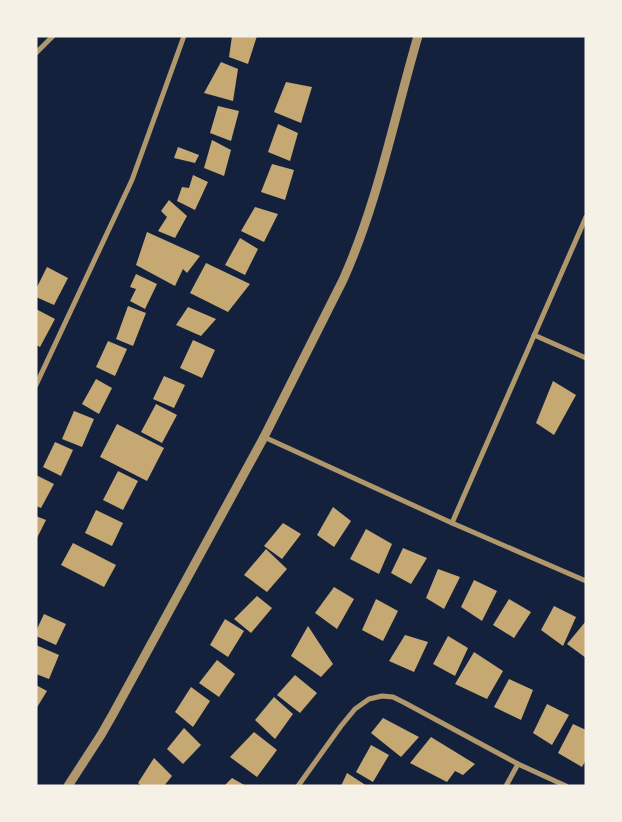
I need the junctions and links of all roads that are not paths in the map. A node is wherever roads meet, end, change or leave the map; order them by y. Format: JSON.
{"nodes":[{"id":1,"x":52,"y":36,"type":"edge"},
{"id":2,"x":184,"y":36,"type":"edge"},
{"id":3,"x":418,"y":36,"type":"edge"},
{"id":4,"x":36,"y":53,"type":"edge"},
{"id":5,"x":586,"y":217,"type":"edge"},
{"id":6,"x":534,"y":335,"type":"junction"},
{"id":7,"x":586,"y":358,"type":"edge"},
{"id":8,"x":36,"y":386,"type":"edge"},
{"id":9,"x":264,"y":437,"type":"junction"},
{"id":10,"x":452,"y":522,"type":"junction"},
{"id":11,"x":586,"y":582,"type":"edge"},
{"id":12,"x":518,"y":764,"type":"junction"},
{"id":13,"x":68,"y":786,"type":"edge"},
{"id":14,"x":298,"y":786,"type":"edge"},
{"id":15,"x":506,"y":786,"type":"edge"},
{"id":16,"x":566,"y":786,"type":"edge"}],
"edges":[{"from":1,"to":4,"type":"street"},
{"from":2,"to":8,"type":"street"},
{"from":3,"to":9,"type":"street"},
{"from":5,"to":6,"type":"street"},
{"from":6,"to":7,"type":"street"},
{"from":6,"to":10,"type":"street"},
{"from":9,"to":10,"type":"street"},
{"from":9,"to":13,"type":"street"},
{"from":10,"to":11,"type":"street"},
{"from":12,"to":14,"type":"street"},
{"from":12,"to":15,"type":"street"},
{"from":12,"to":16,"type":"street"}]}
